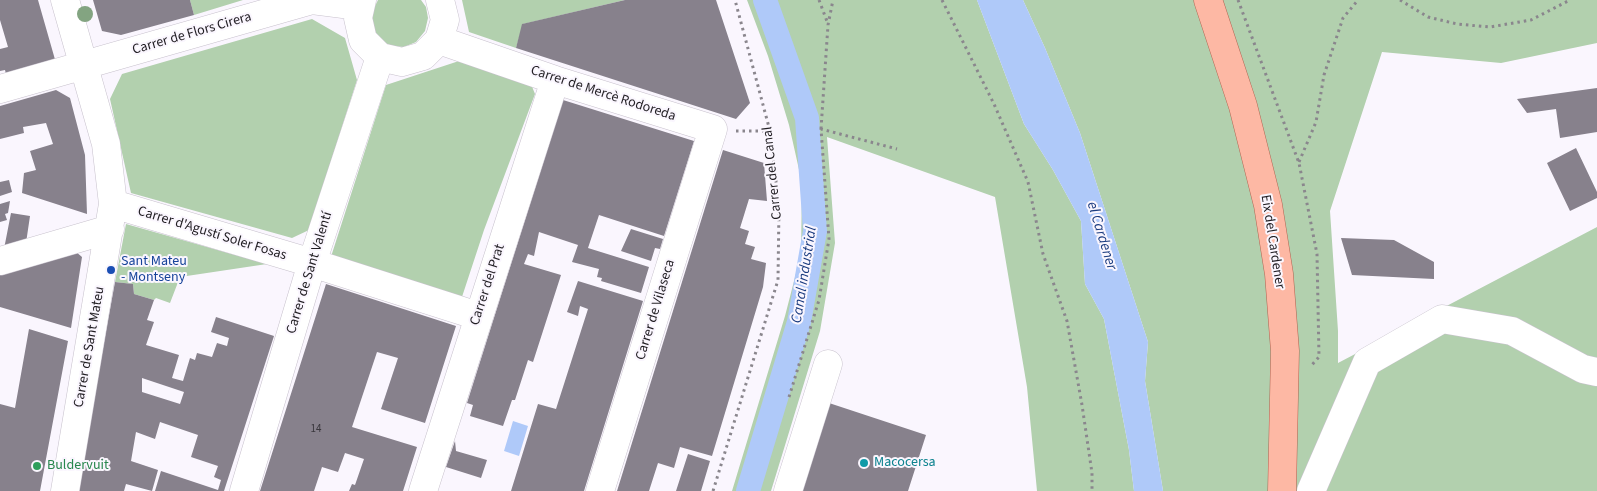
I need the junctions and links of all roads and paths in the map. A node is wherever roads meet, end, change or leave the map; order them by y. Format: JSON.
{"nodes":[{"id":1,"x":65,"y":0,"type":"edge"},
{"id":2,"x":440,"y":0,"type":"edge"},
{"id":3,"x":735,"y":0,"type":"edge"},
{"id":4,"x":819,"y":0,"type":"edge"},
{"id":5,"x":833,"y":0,"type":"edge"},
{"id":6,"x":942,"y":0,"type":"edge"},
{"id":7,"x":1208,"y":0,"type":"edge"},
{"id":8,"x":1358,"y":0,"type":"edge"},
{"id":9,"x":1400,"y":0,"type":"edge"},
{"id":10,"x":1570,"y":0,"type":"edge"},
{"id":11,"x":361,"y":3,"type":"edge"},
{"id":12,"x":828,"y":25,"type":"junction"},
{"id":13,"x":439,"y":40,"type":"junction"},
{"id":14,"x":380,"y":57,"type":"junction"},
{"id":15,"x":84,"y":65,"type":"junction"},
{"id":16,"x":555,"y":80,"type":"junction"},
{"id":17,"x":0,"y":89,"type":"edge"},
{"id":18,"x":713,"y":129,"type":"junction"},
{"id":19,"x":821,"y":129,"type":"junction"},
{"id":20,"x":770,"y":131,"type":"junction"},
{"id":21,"x":897,"y":149,"type":"dead end"},
{"id":22,"x":1299,"y":163,"type":"dead end"},
{"id":23,"x":112,"y":217,"type":"junction"},
{"id":24,"x":0,"y":261,"type":"edge"},
{"id":25,"x":312,"y":263,"type":"junction"},
{"id":26,"x":478,"y":316,"type":"junction"},
{"id":27,"x":805,"y":345,"type":"dead end"},
{"id":28,"x":828,"y":364,"type":"dead end"},
{"id":29,"x":1597,"y":372,"type":"edge"},
{"id":30,"x":65,"y":491,"type":"edge"},
{"id":31,"x":244,"y":491,"type":"edge"},
{"id":32,"x":423,"y":491,"type":"edge"},
{"id":33,"x":600,"y":491,"type":"edge"},
{"id":34,"x":712,"y":491,"type":"edge"},
{"id":35,"x":788,"y":491,"type":"edge"},
{"id":36,"x":1092,"y":491,"type":"edge"},
{"id":37,"x":1282,"y":491,"type":"edge"},
{"id":38,"x":1311,"y":491,"type":"edge"}],
"edges":[{"from":1,"to":15,"type":"street","name":"Carrer de Sant Mateu"},
{"from":2,"to":13,"type":"street"},
{"from":3,"to":20,"type":"path","name":"Carrer del Canal"},
{"from":4,"to":12,"type":"path"},
{"from":5,"to":12,"type":"path"},
{"from":6,"to":36,"type":"path"},
{"from":7,"to":37,"type":"main road","name":"Eix del Cardener"},
{"from":8,"to":22,"type":"path"},
{"from":9,"to":10,"type":"path"},
{"from":11,"to":14,"type":"street"},
{"from":11,"to":15,"type":"street","name":"Carrer de Flors Cirera"},
{"from":12,"to":19,"type":"path"},
{"from":13,"to":14,"type":"street"},
{"from":13,"to":16,"type":"street","name":"Carrer de Mercè Rodoreda"},
{"from":14,"to":25,"type":"street","name":"Carrer de Sant Valentí"},
{"from":15,"to":17,"type":"street","name":"Carrer de Flors Cirera"},
{"from":15,"to":23,"type":"street","name":"Carrer de Sant Mateu"},
{"from":16,"to":18,"type":"street","name":"Carrer de Mercè Rodoreda"},
{"from":16,"to":26,"type":"street","name":"Carrer del Prat"},
{"from":18,"to":20,"type":"path"},
{"from":18,"to":33,"type":"street","name":"Carrer de Vilaseca"},
{"from":19,"to":21,"type":"path"},
{"from":19,"to":27,"type":"path"},
{"from":20,"to":34,"type":"path","name":"Carrer del Canal"},
{"from":23,"to":24,"type":"street"},
{"from":23,"to":25,"type":"street","name":"Carrer d'Agustí Soler Fosas"},
{"from":23,"to":30,"type":"street","name":"Carrer de Sant Mateu"},
{"from":25,"to":26,"type":"street","name":"Carrer d'Agustí Soler Fosas"},
{"from":25,"to":31,"type":"street","name":"Carrer de Sant Valentí"},
{"from":26,"to":32,"type":"street","name":"Carrer del Prat"},
{"from":28,"to":35,"type":"street"},
{"from":29,"to":38,"type":"street"}]}
